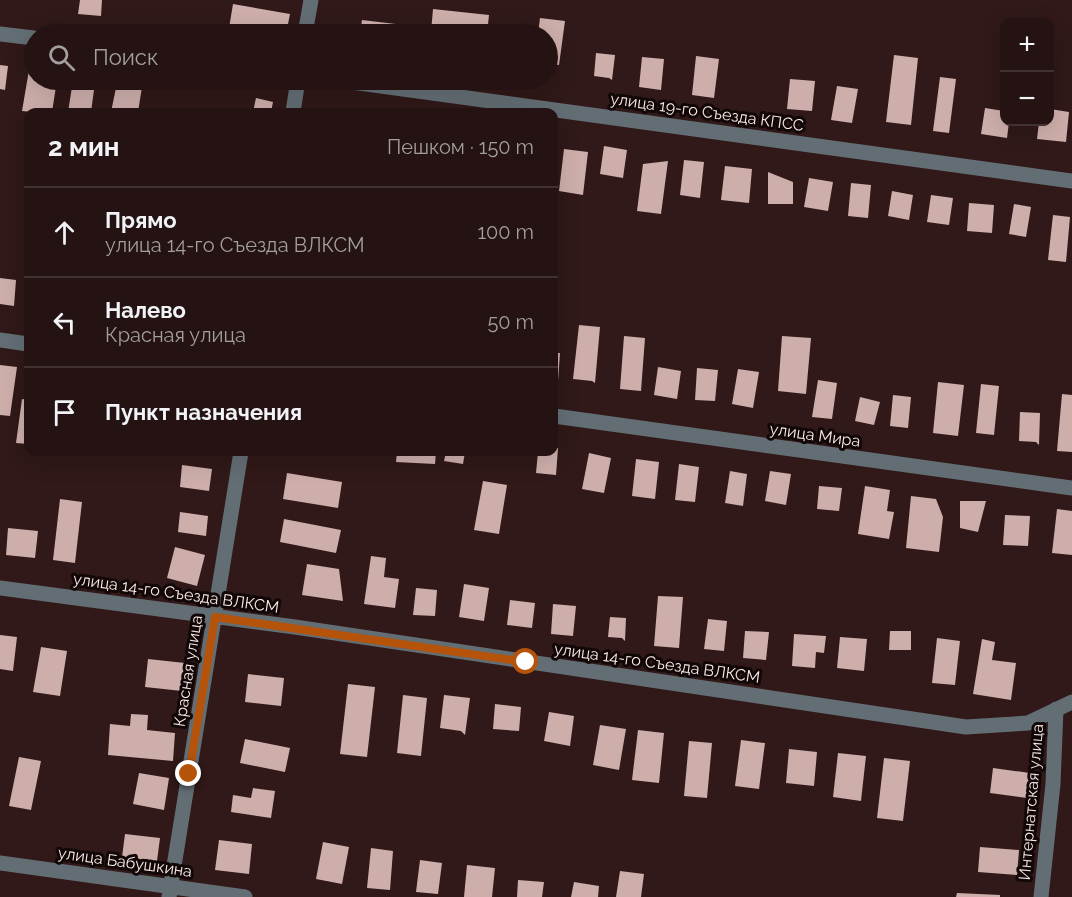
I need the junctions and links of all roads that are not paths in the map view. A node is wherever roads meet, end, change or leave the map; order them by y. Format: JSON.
{"nodes":[{"id":1,"x":311,"y":0,"type":"edge"},
{"id":2,"x":307,"y":24,"type":"edge"},
{"id":3,"x":0,"y":34,"type":"edge"},
{"id":4,"x":24,"y":37,"type":"edge"},
{"id":5,"x":296,"y":90,"type":"edge"},
{"id":6,"x":410,"y":90,"type":"edge"},
{"id":7,"x":294,"y":108,"type":"edge"},
{"id":8,"x":541,"y":108,"type":"edge"},
{"id":9,"x":558,"y":110,"type":"edge"},
{"id":10,"x":1072,"y":181,"type":"edge"},
{"id":11,"x":0,"y":340,"type":"edge"},
{"id":12,"x":24,"y":343,"type":"edge"},
{"id":13,"x":558,"y":417,"type":"edge"},
{"id":14,"x":240,"y":456,"type":"edge"},
{"id":15,"x":1072,"y":488,"type":"edge"},
{"id":16,"x":0,"y":588,"type":"edge"},
{"id":17,"x":215,"y":617,"type":"junction"},
{"id":18,"x":1072,"y":702,"type":"edge"},
{"id":19,"x":1056,"y":709,"type":"junction"},
{"id":20,"x":0,"y":863,"type":"edge"},
{"id":21,"x":170,"y":892,"type":"edge"},
{"id":22,"x":245,"y":897,"type":"edge"},
{"id":23,"x":1041,"y":897,"type":"edge"}],
"edges":[{"from":1,"to":2,"type":"street"},
{"from":3,"to":4,"type":"street"},
{"from":5,"to":7,"type":"street"},
{"from":6,"to":8,"type":"street","name":"улица 19-го Съезда КПСС"},
{"from":9,"to":10,"type":"street","name":"улица 19-го Съезда КПСС"},
{"from":11,"to":12,"type":"street"},
{"from":13,"to":15,"type":"street","name":"улица Мира"},
{"from":14,"to":17,"type":"street","name":"Красная улица"},
{"from":16,"to":17,"type":"street","name":"улица 14-го Съезда ВЛКСМ"},
{"from":17,"to":19,"type":"street","name":"улица 14-го Съезда ВЛКСМ"},
{"from":17,"to":21,"type":"street","name":"Красная улица"},
{"from":18,"to":19,"type":"street","name":"улица 14-го Съезда ВЛКСМ"},
{"from":19,"to":23,"type":"street","name":"Интернатская улица"},
{"from":20,"to":21,"type":"street","name":"улица Бабушкина"},
{"from":21,"to":22,"type":"street","name":"улица Бабушкина"}]}
